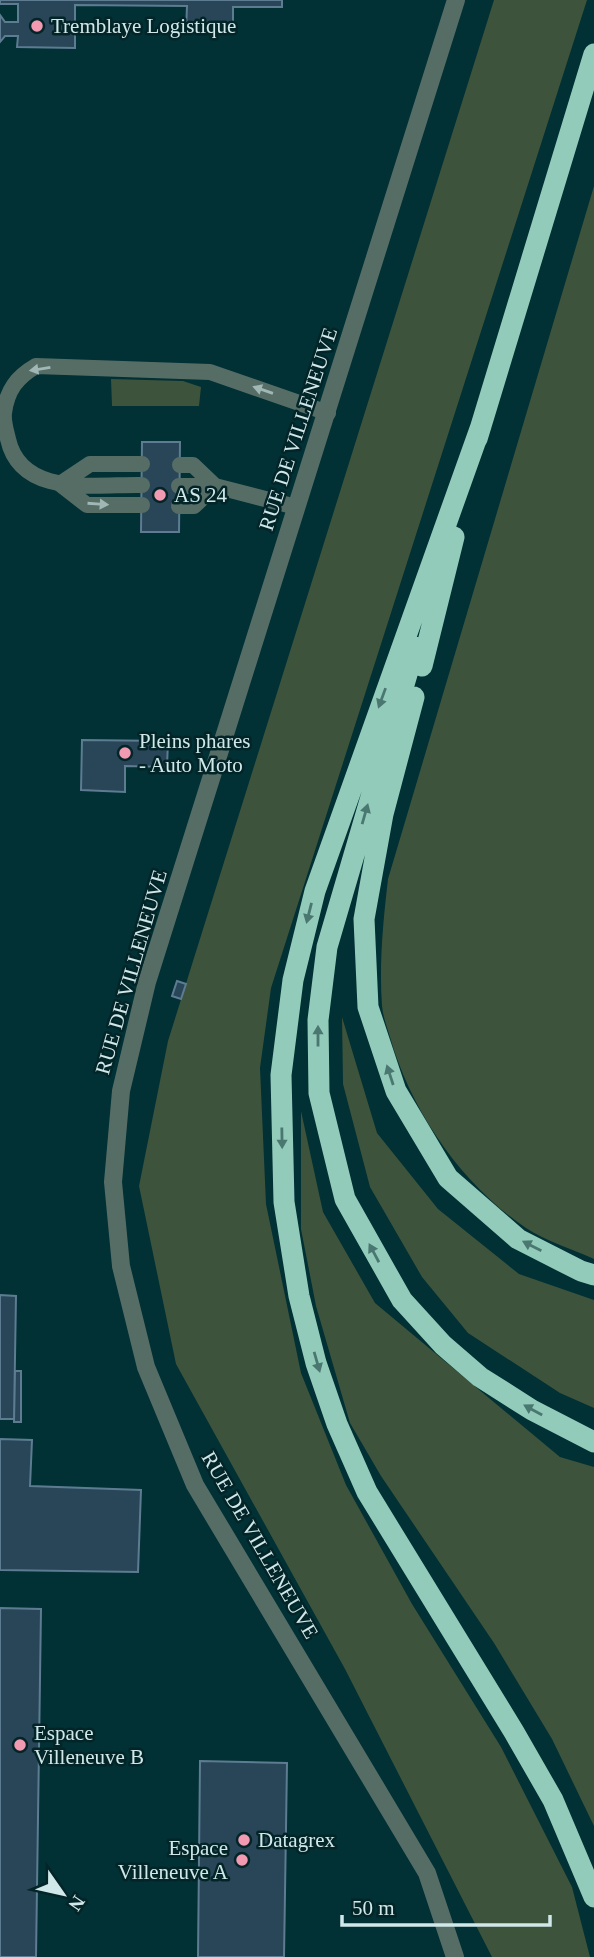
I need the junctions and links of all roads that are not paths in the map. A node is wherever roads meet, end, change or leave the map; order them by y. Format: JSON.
{"nodes":[{"id":1,"x":456,"y":0,"type":"edge"},
{"id":2,"x":594,"y":54,"type":"edge"},
{"id":3,"x":328,"y":412,"type":"junction"},
{"id":4,"x":481,"y":426,"type":"junction"},
{"id":5,"x":142,"y":464,"type":"dead end"},
{"id":6,"x":180,"y":465,"type":"dead end"},
{"id":7,"x":60,"y":484,"type":"junction"},
{"id":8,"x":142,"y":485,"type":"dead end"},
{"id":9,"x":179,"y":485,"type":"dead end"},
{"id":10,"x":215,"y":486,"type":"junction"},
{"id":11,"x":142,"y":505,"type":"dead end"},
{"id":12,"x":179,"y":506,"type":"dead end"},
{"id":13,"x":296,"y":507,"type":"junction"},
{"id":14,"x":594,"y":1275,"type":"edge"},
{"id":15,"x":594,"y":1441,"type":"edge"},
{"id":16,"x":594,"y":1897,"type":"edge"},
{"id":17,"x":455,"y":1957,"type":"edge"}],
"edges":[{"from":1,"to":3,"type":"street","name":"RUE DE VILLENEUVE"},
{"from":2,"to":4,"type":"highway"},
{"from":3,"to":7,"type":"lane","one_way":true},
{"from":3,"to":13,"type":"street","name":"RUE DE VILLENEUVE"},
{"from":14,"to":4,"type":"highway","one_way":true},
{"from":15,"to":4,"type":"highway","one_way":true},
{"from":4,"to":16,"type":"highway","one_way":true},
{"from":5,"to":7,"type":"lane"},
{"from":6,"to":10,"type":"lane"},
{"from":7,"to":8,"type":"lane"},
{"from":7,"to":11,"type":"lane","one_way":true},
{"from":9,"to":10,"type":"lane"},
{"from":10,"to":12,"type":"lane"},
{"from":10,"to":13,"type":"lane"},
{"from":13,"to":17,"type":"street","name":"RUE DE VILLENEUVE"}]}
